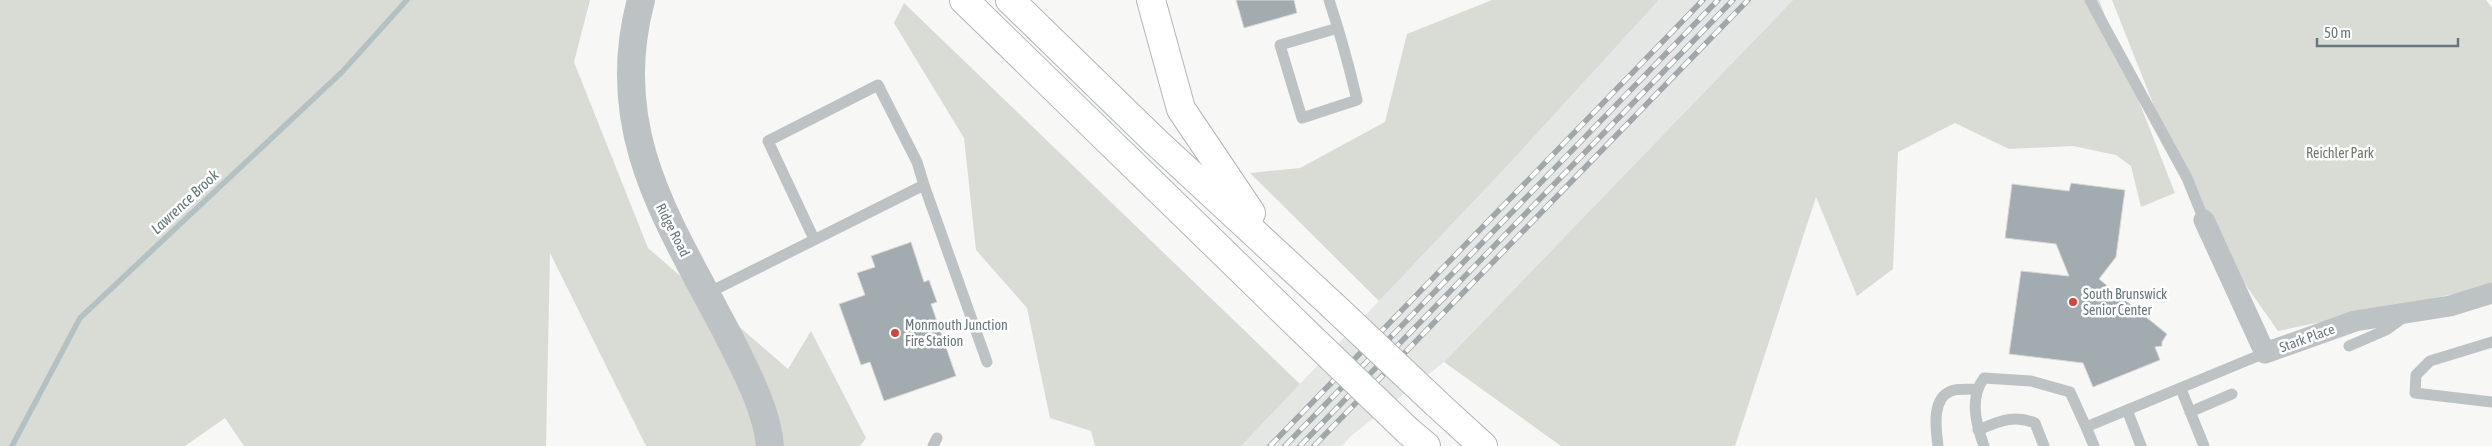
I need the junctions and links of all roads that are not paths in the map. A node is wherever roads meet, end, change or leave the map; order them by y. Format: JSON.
{"nodes":[{"id":1,"x":641,"y":0,"type":"edge"},
{"id":2,"x":964,"y":0,"type":"edge"},
{"id":3,"x":1010,"y":0,"type":"edge"},
{"id":4,"x":1151,"y":0,"type":"edge"},
{"id":5,"x":1329,"y":0,"type":"edge"},
{"id":6,"x":2090,"y":0,"type":"edge"},
{"id":7,"x":1338,"y":28,"type":"junction"},
{"id":8,"x":924,"y":185,"type":"junction"},
{"id":9,"x":2204,"y":220,"type":"joint"},
{"id":10,"x":814,"y":239,"type":"junction"},
{"id":11,"x":1291,"y":267,"type":"junction"},
{"id":12,"x":2492,"y":293,"type":"edge"},
{"id":13,"x":706,"y":294,"type":"junction"},
{"id":14,"x":2412,"y":312,"type":"junction"},
{"id":15,"x":2492,"y":342,"type":"edge"},
{"id":16,"x":2349,"y":346,"type":"dead end"},
{"id":17,"x":2265,"y":353,"type":"junction"},
{"id":18,"x":987,"y":362,"type":"dead end"},
{"id":19,"x":1976,"y":389,"type":"junction"},
{"id":20,"x":2180,"y":389,"type":"junction"},
{"id":21,"x":2232,"y":394,"type":"dead end"},
{"id":22,"x":2492,"y":402,"type":"edge"},
{"id":23,"x":2127,"y":410,"type":"junction"},
{"id":24,"x":2190,"y":412,"type":"junction"},
{"id":25,"x":2086,"y":426,"type":"junction"},
{"id":26,"x":1978,"y":430,"type":"junction"},
{"id":27,"x":1417,"y":439,"type":"edge"},
{"id":28,"x":770,"y":446,"type":"edge"},
{"id":29,"x":1483,"y":446,"type":"edge"},
{"id":30,"x":1938,"y":446,"type":"edge"},
{"id":31,"x":1984,"y":446,"type":"edge"},
{"id":32,"x":2044,"y":446,"type":"edge"},
{"id":33,"x":2094,"y":446,"type":"edge"},
{"id":34,"x":2141,"y":446,"type":"edge"},
{"id":35,"x":2204,"y":446,"type":"edge"}],
"edges":[{"from":1,"to":13,"type":"street","name":"Ridge Road"},
{"from":2,"to":27,"type":"main road","bridge":true},
{"from":3,"to":11,"type":"main road"},
{"from":4,"to":11,"type":"main road"},
{"from":5,"to":7,"type":"lane"},
{"from":6,"to":9,"type":"lane"},
{"from":7,"to":7,"type":"lane"},
{"from":8,"to":10,"type":"lane"},
{"from":8,"to":10,"type":"lane"},
{"from":8,"to":18,"type":"lane"},
{"from":9,"to":17,"type":"street","name":"Stark Place"},
{"from":10,"to":13,"type":"lane"},
{"from":11,"to":29,"type":"main road","bridge":true},
{"from":12,"to":14,"type":"street","name":"Stark Place"},
{"from":13,"to":28,"type":"street","name":"Ridge Road"},
{"from":14,"to":16,"type":"lane"},
{"from":14,"to":17,"type":"street","name":"Stark Place"},
{"from":15,"to":22,"type":"lane"},
{"from":17,"to":20,"type":"lane"},
{"from":19,"to":25,"type":"lane"},
{"from":19,"to":26,"type":"lane"},
{"from":19,"to":30,"type":"lane"},
{"from":20,"to":23,"type":"lane"},
{"from":20,"to":24,"type":"lane"},
{"from":21,"to":24,"type":"lane"},
{"from":23,"to":25,"type":"lane"},
{"from":23,"to":34,"type":"lane"},
{"from":24,"to":35,"type":"lane"},
{"from":25,"to":33,"type":"lane"},
{"from":26,"to":31,"type":"lane"},
{"from":26,"to":32,"type":"lane"}]}
